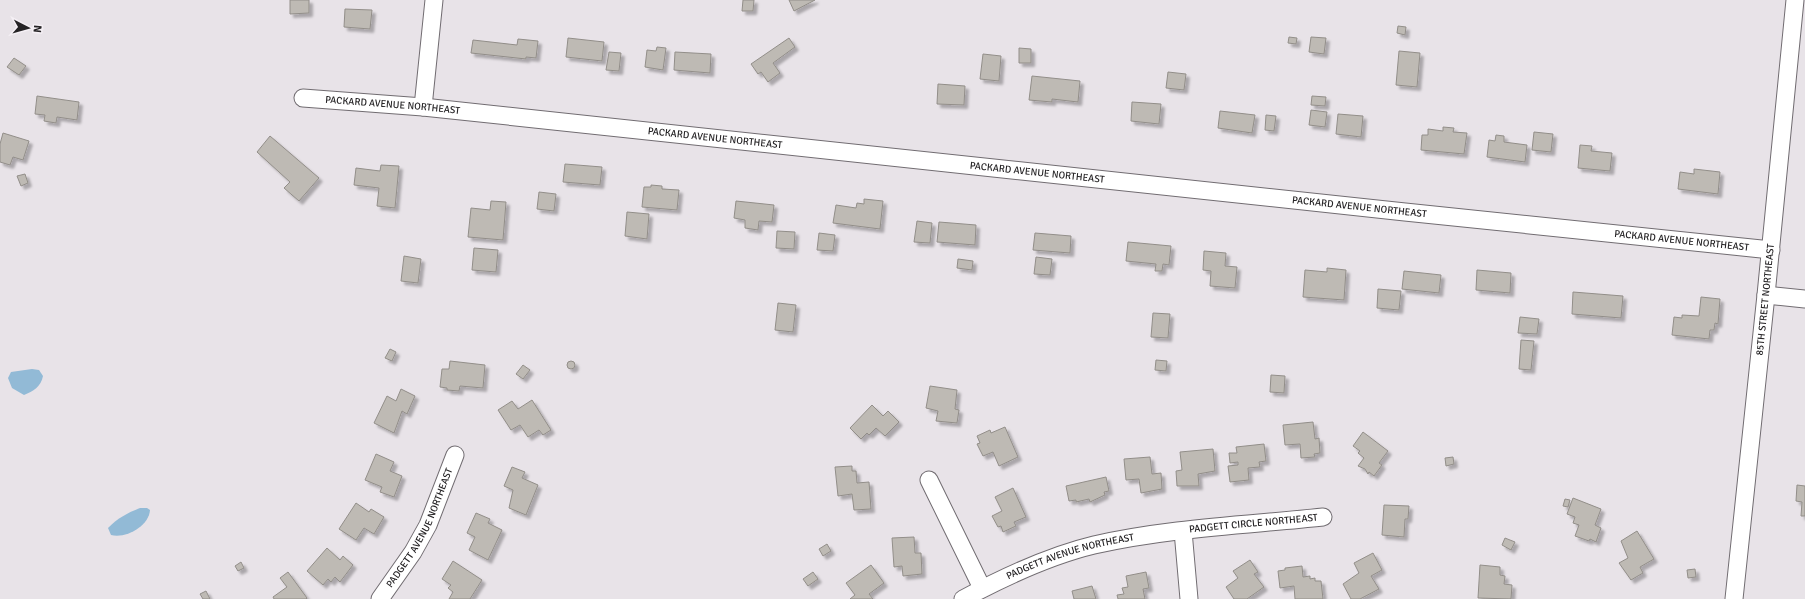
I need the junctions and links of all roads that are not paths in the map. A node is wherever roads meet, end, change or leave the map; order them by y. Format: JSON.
{"nodes":[{"id":1,"x":434,"y":0,"type":"edge"},
{"id":2,"x":1794,"y":0,"type":"edge"},
{"id":3,"x":303,"y":98,"type":"dead end"},
{"id":4,"x":423,"y":107,"type":"junction"},
{"id":5,"x":1771,"y":250,"type":"junction"},
{"id":6,"x":1766,"y":295,"type":"junction"},
{"id":7,"x":1805,"y":299,"type":"edge"},
{"id":8,"x":455,"y":454,"type":"dead end"},
{"id":9,"x":929,"y":480,"type":"dead end"},
{"id":10,"x":1323,"y":517,"type":"dead end"},
{"id":11,"x":1183,"y":531,"type":"junction"},
{"id":12,"x":982,"y":588,"type":"junction"},
{"id":13,"x":380,"y":599,"type":"edge"},
{"id":14,"x":963,"y":599,"type":"edge"},
{"id":15,"x":1189,"y":599,"type":"edge"},
{"id":16,"x":1734,"y":599,"type":"edge"}],
"edges":[{"from":1,"to":4,"type":"street"},
{"from":2,"to":5,"type":"street","name":"85TH STREET NORTHEAST"},
{"from":3,"to":4,"type":"street","name":"PACKARD AVENUE NORTHEAST"},
{"from":4,"to":5,"type":"street","name":"PACKARD AVENUE NORTHEAST"},
{"from":5,"to":6,"type":"street","name":"85TH STREET NORTHEAST"},
{"from":6,"to":7,"type":"street"},
{"from":6,"to":16,"type":"street","name":"85TH STREET NORTHEAST"},
{"from":8,"to":13,"type":"street","name":"PADGETT AVENUE NORTHEAST"},
{"from":9,"to":12,"type":"street"},
{"from":10,"to":11,"type":"street","name":"PADGETT CIRCLE NORTHEAST"},
{"from":11,"to":12,"type":"street","name":"PADGETT AVENUE NORTHEAST"},
{"from":11,"to":15,"type":"street"},
{"from":12,"to":14,"type":"street","name":"PADGETT AVENUE NORTHEAST"}]}
